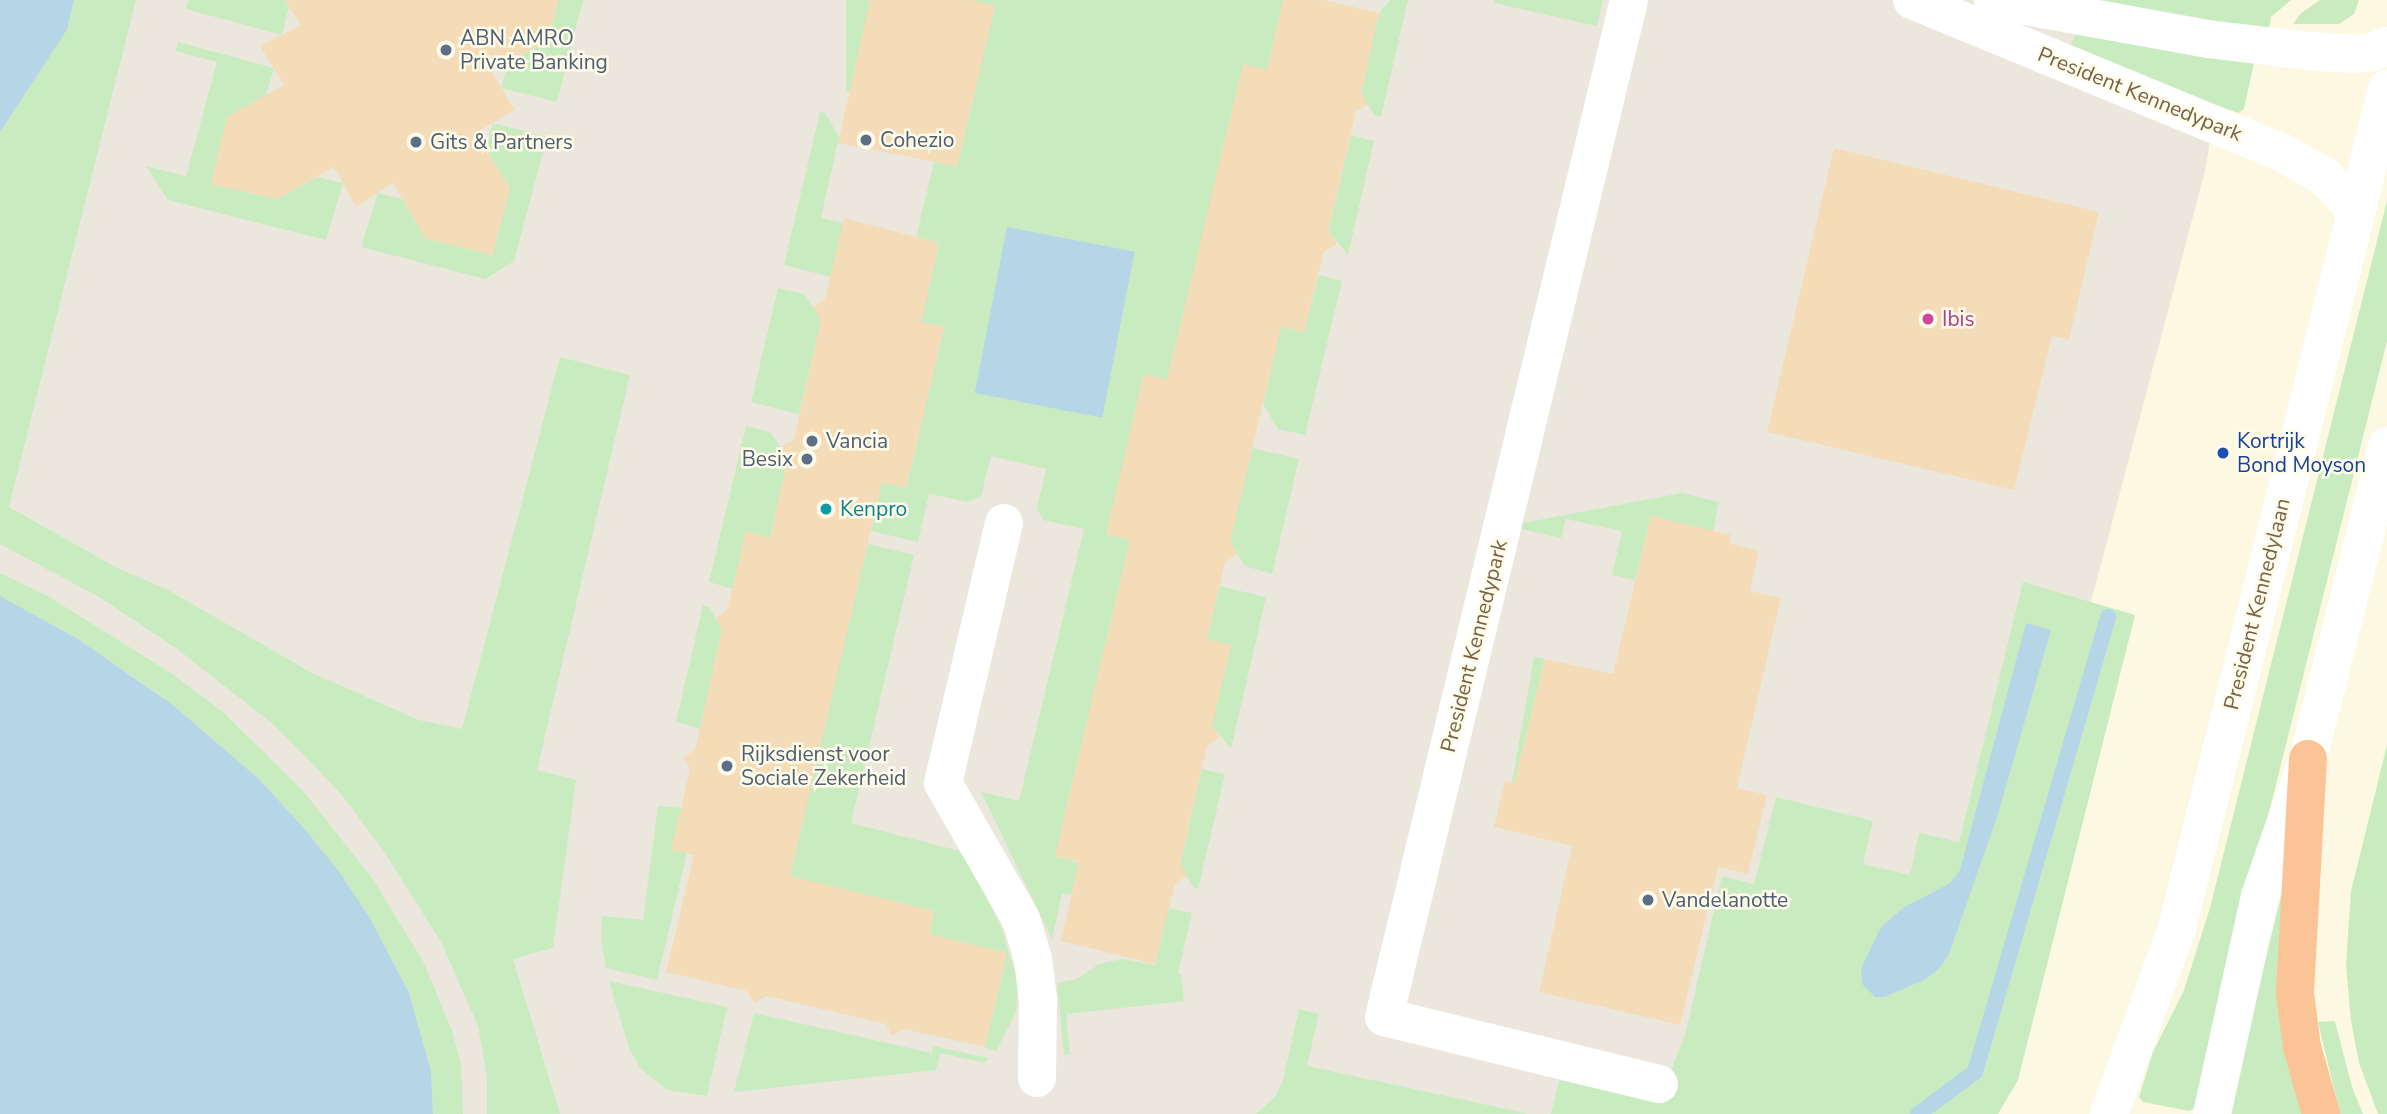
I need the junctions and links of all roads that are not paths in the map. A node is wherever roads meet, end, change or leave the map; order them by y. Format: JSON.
{"nodes":[{"id":1,"x":1629,"y":0,"type":"edge"},
{"id":2,"x":1912,"y":0,"type":"edge"},
{"id":3,"x":1993,"y":0,"type":"edge"},
{"id":4,"x":2387,"y":46,"type":"edge"},
{"id":5,"x":2387,"y":89,"type":"edge"},
{"id":6,"x":2355,"y":210,"type":"junction"},
{"id":7,"x":2387,"y":446,"type":"edge"},
{"id":8,"x":1004,"y":523,"type":"dead end"},
{"id":9,"x":2308,"y":759,"type":"junction"},
{"id":10,"x":1037,"y":1078,"type":"dead end"},
{"id":11,"x":1659,"y":1084,"type":"dead end"},
{"id":12,"x":2109,"y":1114,"type":"edge"},
{"id":13,"x":2212,"y":1114,"type":"edge"},
{"id":14,"x":2321,"y":1114,"type":"edge"}],
"edges":[{"from":1,"to":11,"type":"street","name":"President Kennedypark"},
{"from":2,"to":6,"type":"street","name":"President Kennedypark"},
{"from":3,"to":4,"type":"street"},
{"from":5,"to":6,"type":"street","name":"President Kennedylaan"},
{"from":6,"to":12,"type":"street","name":"President Kennedylaan"},
{"from":7,"to":9,"type":"street"},
{"from":8,"to":10,"type":"street"},
{"from":9,"to":13,"type":"street"},
{"from":9,"to":14,"type":"highway"}]}
